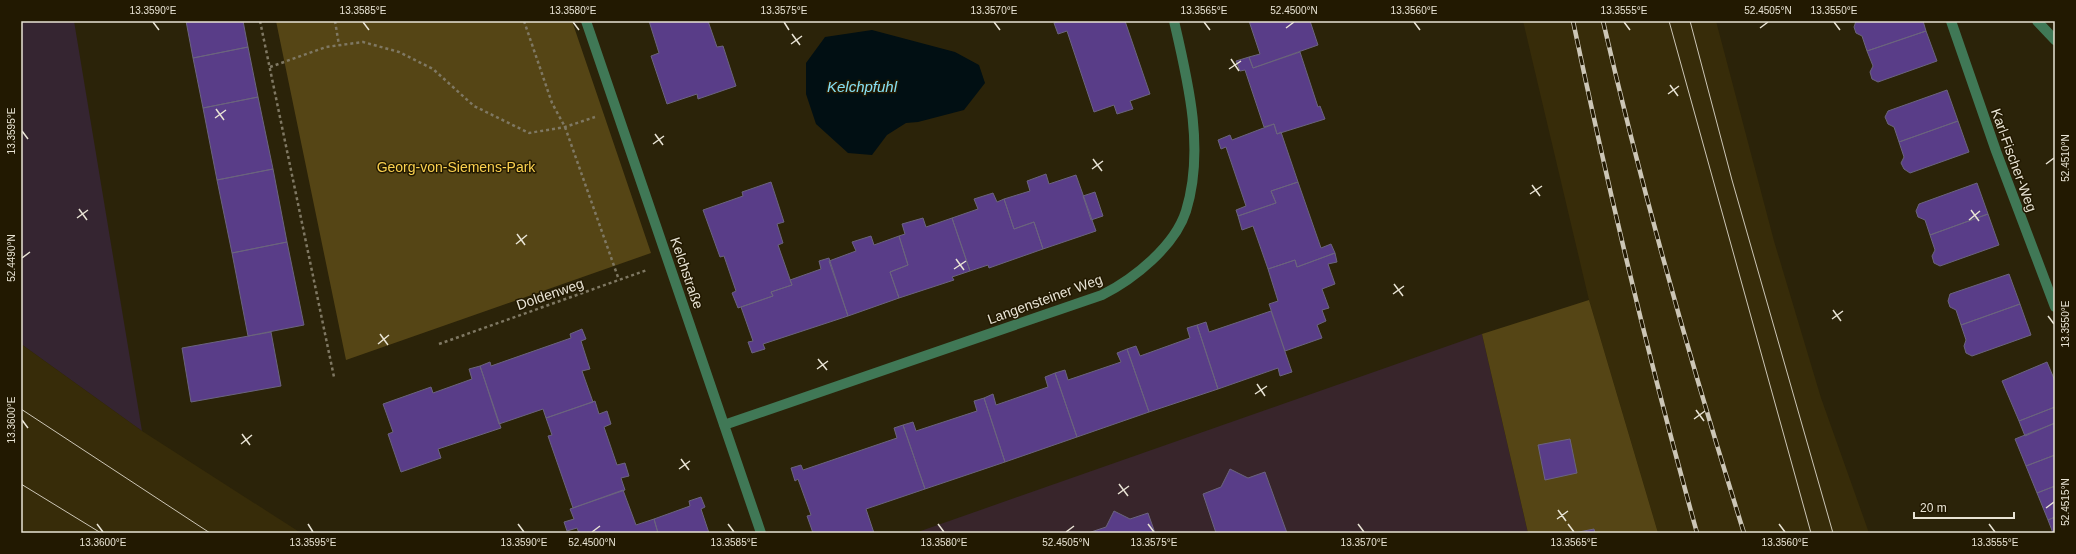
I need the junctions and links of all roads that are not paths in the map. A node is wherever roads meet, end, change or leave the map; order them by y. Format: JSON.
{"nodes":[{"id":1,"x":586,"y":21,"type":"edge"},
{"id":2,"x":1174,"y":21,"type":"edge"},
{"id":3,"x":1951,"y":21,"type":"edge"},
{"id":4,"x":2037,"y":21,"type":"edge"},
{"id":5,"x":2055,"y":40,"type":"edge"},
{"id":6,"x":2055,"y":308,"type":"edge"},
{"id":7,"x":724,"y":425,"type":"junction"},
{"id":8,"x":761,"y":533,"type":"edge"}],
"edges":[{"from":1,"to":7,"type":"street","name":"Kelchstraße"},
{"from":2,"to":7,"type":"street","name":"Langensteiner Weg"},
{"from":3,"to":6,"type":"street","name":"Karl-Fischer-Weg"},
{"from":4,"to":5,"type":"street"},
{"from":7,"to":8,"type":"street","name":"Kelchstraße"}]}
